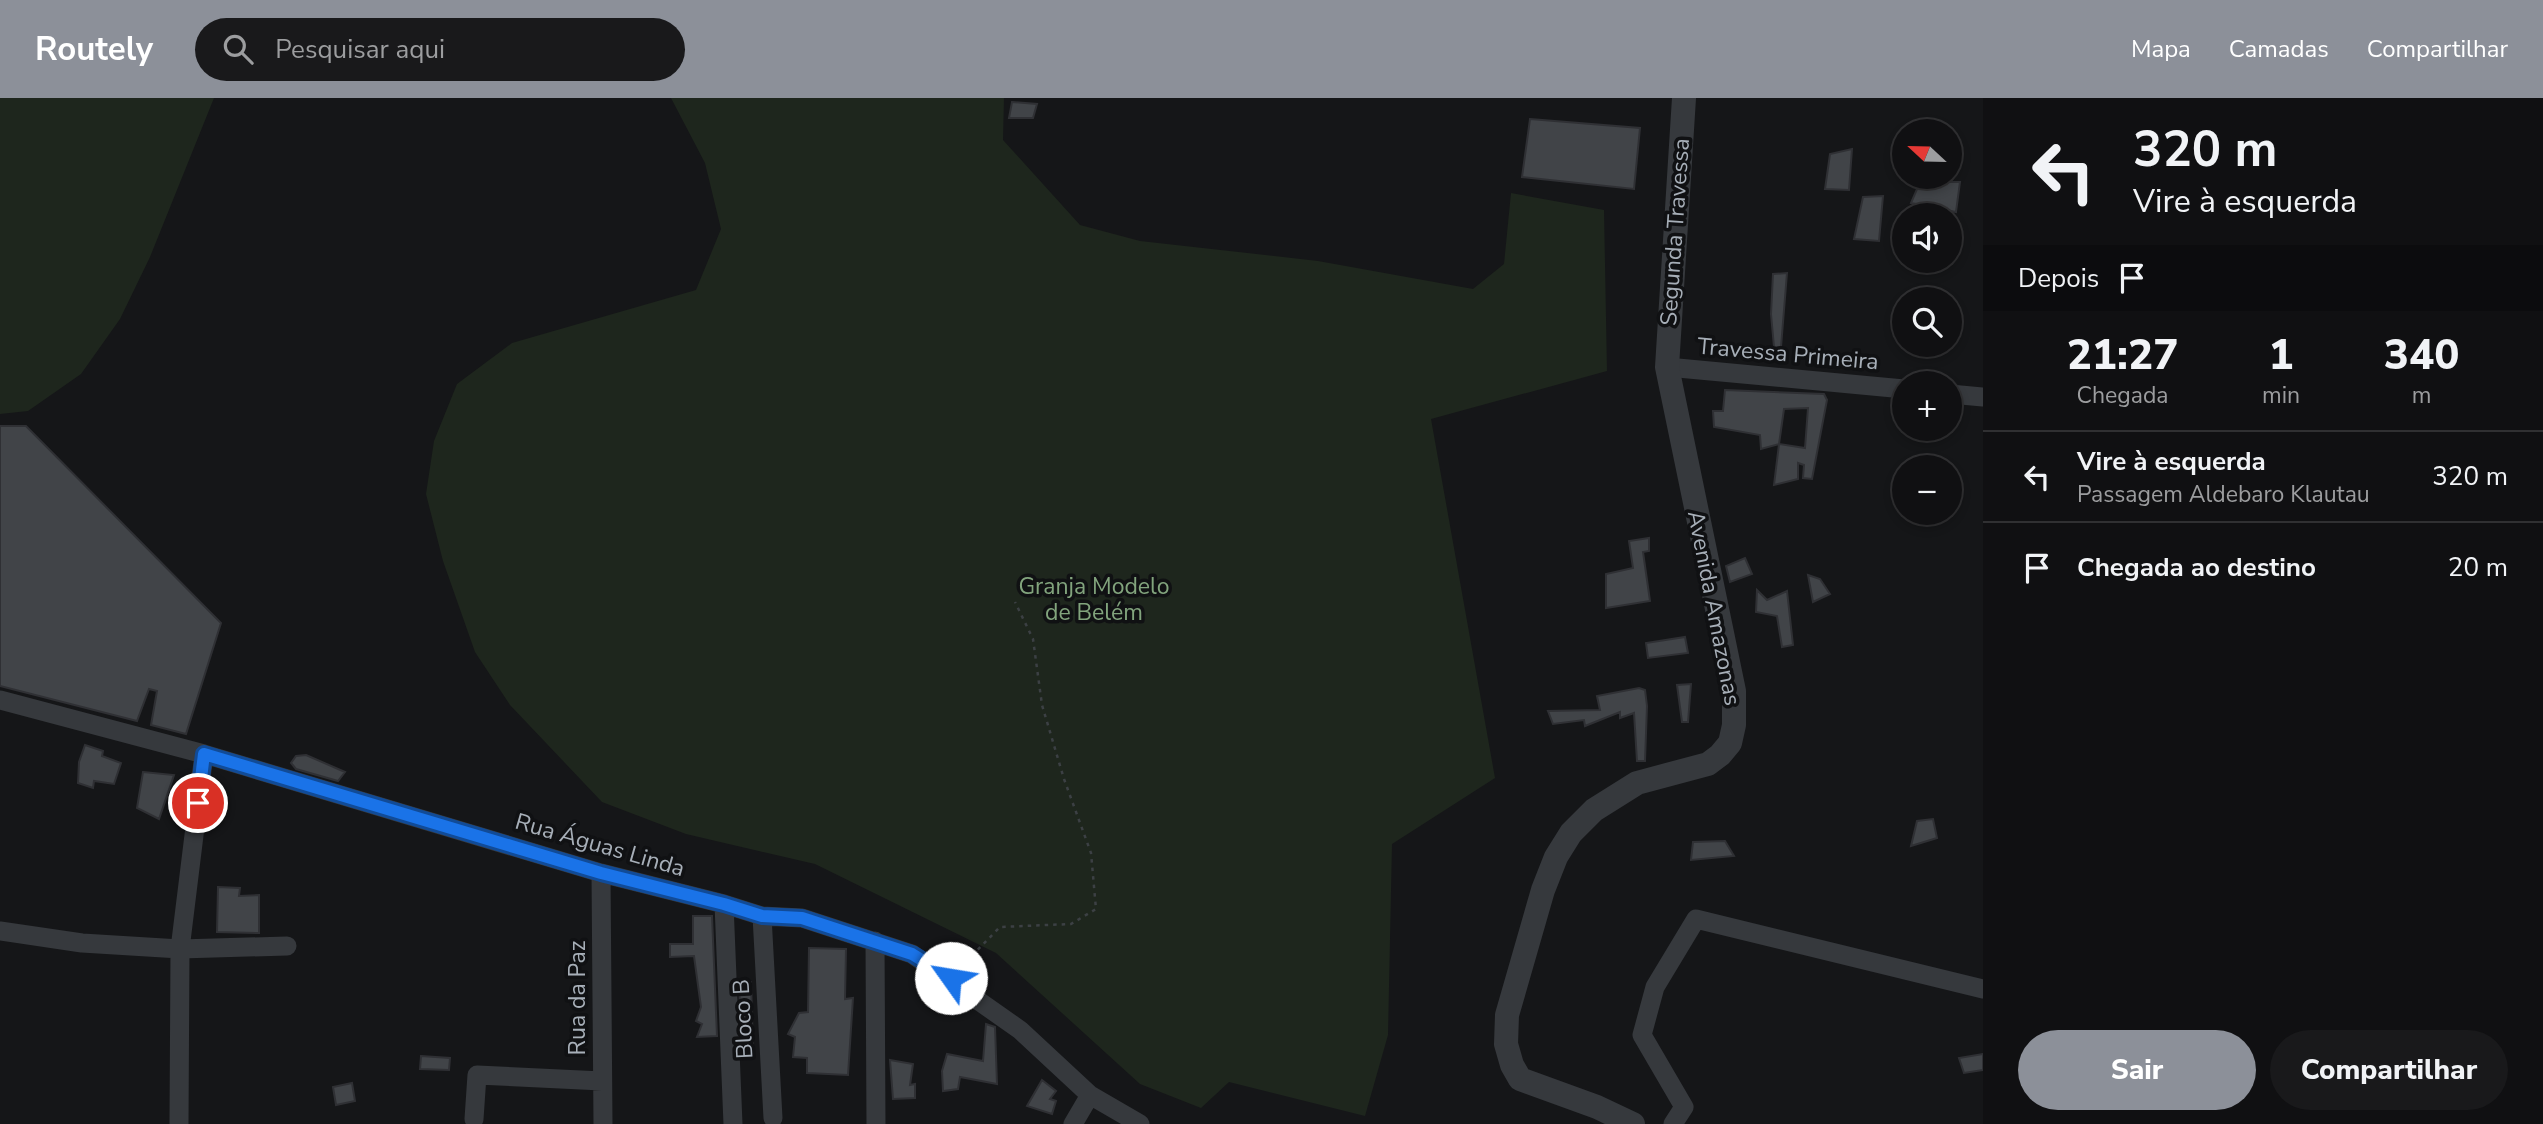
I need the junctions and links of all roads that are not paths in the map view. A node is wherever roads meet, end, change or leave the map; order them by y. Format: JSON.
{"nodes":[{"id":1,"x":1684,"y":98,"type":"edge"},
{"id":2,"x":1667,"y":367,"type":"junction"},
{"id":3,"x":1892,"y":388,"type":"edge"},
{"id":4,"x":1962,"y":395,"type":"edge"},
{"id":5,"x":1983,"y":397,"type":"edge"},
{"id":6,"x":0,"y":700,"type":"edge"},
{"id":7,"x":204,"y":754,"type":"junction"},
{"id":8,"x":601,"y":873,"type":"junction"},
{"id":9,"x":724,"y":904,"type":"junction"},
{"id":10,"x":762,"y":916,"type":"junction"},
{"id":11,"x":0,"y":931,"type":"edge"},
{"id":12,"x":875,"y":941,"type":"junction"},
{"id":13,"x":287,"y":946,"type":"dead end"},
{"id":14,"x":180,"y":949,"type":"junction"},
{"id":15,"x":1983,"y":989,"type":"edge"},
{"id":16,"x":602,"y":1081,"type":"junction"},
{"id":17,"x":1090,"y":1095,"type":"junction"},
{"id":18,"x":773,"y":1118,"type":"dead end"},
{"id":19,"x":474,"y":1119,"type":"dead end"},
{"id":20,"x":179,"y":1124,"type":"edge"},
{"id":21,"x":603,"y":1124,"type":"edge"},
{"id":22,"x":733,"y":1124,"type":"edge"},
{"id":23,"x":876,"y":1124,"type":"edge"},
{"id":24,"x":1073,"y":1124,"type":"edge"},
{"id":25,"x":1140,"y":1124,"type":"edge"},
{"id":26,"x":1633,"y":1124,"type":"edge"},
{"id":27,"x":1673,"y":1124,"type":"edge"}],
"edges":[{"from":1,"to":2,"type":"street","name":"Segunda Travessa"},
{"from":2,"to":3,"type":"street","name":"Travessa Primeira"},
{"from":2,"to":26,"type":"street","name":"Avenida Amazonas"},
{"from":4,"to":5,"type":"street"},
{"from":6,"to":7,"type":"street","name":"Rua Águas Linda"},
{"from":7,"to":8,"type":"street","name":"Rua Águas Linda"},
{"from":7,"to":14,"type":"street"},
{"from":8,"to":9,"type":"street","name":"Rua Águas Linda"},
{"from":8,"to":16,"type":"street","name":"Rua da Paz"},
{"from":9,"to":10,"type":"street","name":"Rua Águas Linda"},
{"from":9,"to":22,"type":"street"},
{"from":10,"to":12,"type":"street","name":"Rua Águas Linda"},
{"from":10,"to":18,"type":"street","name":"Bloco B"},
{"from":11,"to":14,"type":"street"},
{"from":12,"to":17,"type":"street","name":"Rua Águas Linda"},
{"from":12,"to":23,"type":"street"},
{"from":13,"to":14,"type":"street"},
{"from":14,"to":20,"type":"street"},
{"from":15,"to":27,"type":"street"},
{"from":16,"to":19,"type":"street"},
{"from":16,"to":21,"type":"street","name":"Rua da Paz"},
{"from":17,"to":24,"type":"street"},
{"from":17,"to":25,"type":"street","name":"Rua Águas Linda"}]}
